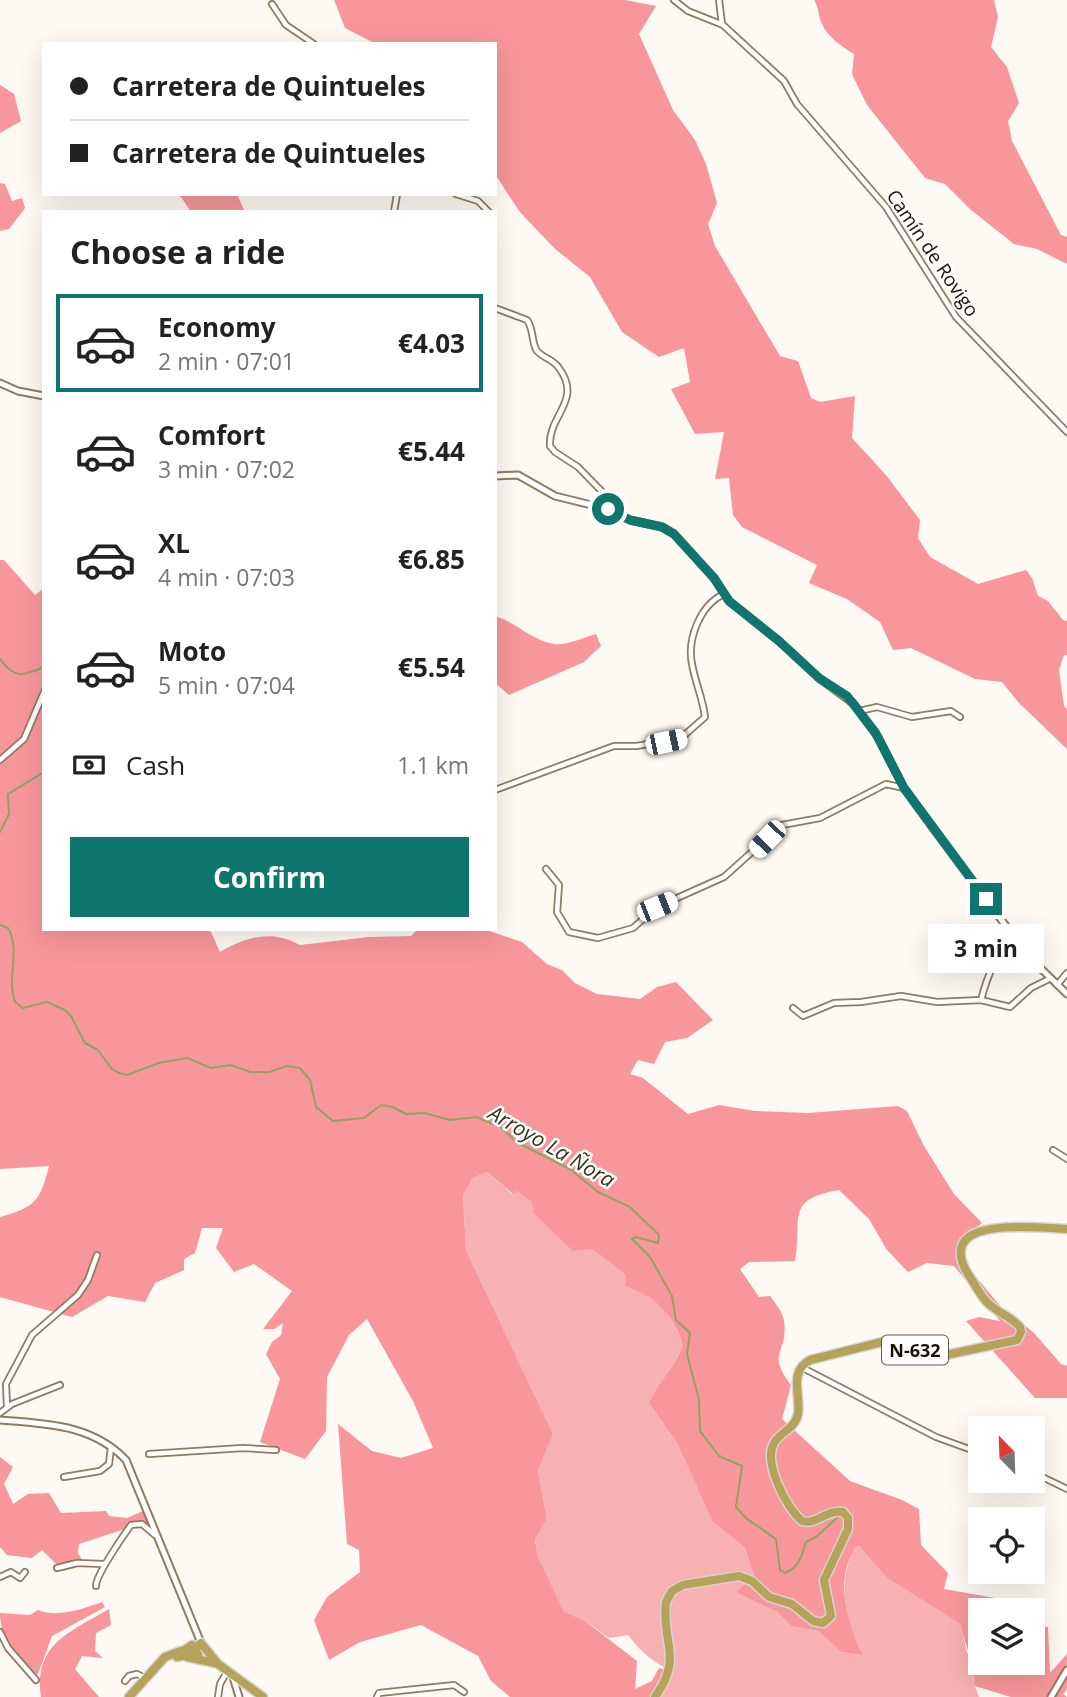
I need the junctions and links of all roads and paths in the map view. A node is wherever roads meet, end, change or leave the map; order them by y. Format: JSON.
{"nodes":[{"id":1,"x":674,"y":0,"type":"edge"},
{"id":2,"x":719,"y":0,"type":"edge"},
{"id":3,"x":272,"y":4,"type":"dead end"},
{"id":4,"x":723,"y":25,"type":"junction"},
{"id":5,"x":311,"y":42,"type":"edge"},
{"id":6,"x":462,"y":196,"type":"edge"},
{"id":7,"x":487,"y":210,"type":"edge"},
{"id":8,"x":497,"y":309,"type":"edge"},
{"id":9,"x":0,"y":383,"type":"edge"},
{"id":10,"x":42,"y":396,"type":"edge"},
{"id":11,"x":1067,"y":432,"type":"edge"},
{"id":12,"x":497,"y":476,"type":"edge"},
{"id":13,"x":617,"y":513,"type":"junction"},
{"id":14,"x":724,"y":594,"type":"junction"},
{"id":15,"x":42,"y":697,"type":"edge"},
{"id":16,"x":859,"y":711,"type":"junction"},
{"id":17,"x":961,"y":717,"type":"dead end"},
{"id":18,"x":0,"y":760,"type":"edge"},
{"id":19,"x":904,"y":788,"type":"junction"},
{"id":20,"x":497,"y":789,"type":"edge"},
{"id":21,"x":545,"y":869,"type":"dead end"},
{"id":22,"x":1016,"y":940,"type":"junction"},
{"id":23,"x":1067,"y":973,"type":"edge"},
{"id":24,"x":1049,"y":979,"type":"junction"},
{"id":25,"x":1056,"y":986,"type":"junction"},
{"id":26,"x":1067,"y":994,"type":"edge"},
{"id":27,"x":981,"y":1000,"type":"junction"},
{"id":28,"x":793,"y":1008,"type":"dead end"},
{"id":29,"x":1053,"y":1150,"type":"dead end"},
{"id":30,"x":1067,"y":1159,"type":"edge"},
{"id":31,"x":1067,"y":1228,"type":"edge"},
{"id":32,"x":97,"y":1255,"type":"dead end"},
{"id":33,"x":801,"y":1367,"type":"junction"},
{"id":34,"x":60,"y":1385,"type":"dead end"},
{"id":35,"x":7,"y":1408,"type":"junction"},
{"id":36,"x":0,"y":1413,"type":"edge"},
{"id":37,"x":0,"y":1420,"type":"edge"},
{"id":38,"x":111,"y":1447,"type":"junction"},
{"id":39,"x":968,"y":1449,"type":"edge"},
{"id":40,"x":276,"y":1450,"type":"dead end"},
{"id":41,"x":121,"y":1454,"type":"junction"},
{"id":42,"x":149,"y":1454,"type":"dead end"},
{"id":43,"x":109,"y":1464,"type":"junction"},
{"id":44,"x":64,"y":1477,"type":"dead end"},
{"id":45,"x":1045,"y":1478,"type":"edge"},
{"id":46,"x":1067,"y":1489,"type":"edge"},
{"id":47,"x":155,"y":1535,"type":"junction"},
{"id":48,"x":105,"y":1564,"type":"junction"},
{"id":49,"x":57,"y":1568,"type":"dead end"},
{"id":50,"x":25,"y":1572,"type":"dead end"},
{"id":51,"x":0,"y":1577,"type":"edge"},
{"id":52,"x":96,"y":1586,"type":"dead end"},
{"id":53,"x":0,"y":1632,"type":"edge"},
{"id":54,"x":196,"y":1646,"type":"junction"},
{"id":55,"x":180,"y":1654,"type":"junction"},
{"id":56,"x":210,"y":1660,"type":"junction"},
{"id":57,"x":1067,"y":1671,"type":"edge"},
{"id":58,"x":230,"y":1673,"type":"junction"},
{"id":59,"x":145,"y":1678,"type":"junction"},
{"id":60,"x":36,"y":1680,"type":"dead end"},
{"id":61,"x":125,"y":1681,"type":"dead end"},
{"id":62,"x":464,"y":1692,"type":"dead end"},
{"id":63,"x":129,"y":1697,"type":"edge"},
{"id":64,"x":219,"y":1697,"type":"edge"},
{"id":65,"x":239,"y":1697,"type":"edge"},
{"id":66,"x":263,"y":1697,"type":"edge"},
{"id":67,"x":377,"y":1697,"type":"edge"},
{"id":68,"x":655,"y":1697,"type":"edge"},
{"id":69,"x":1051,"y":1697,"type":"edge"}],
"edges":[{"from":1,"to":4,"type":"street","name":"Camín de Rovigo"},
{"from":2,"to":4,"type":"street"},
{"from":3,"to":5,"type":"street"},
{"from":4,"to":11,"type":"street","name":"Camín de Rovigo"},
{"from":6,"to":7,"type":"street"},
{"from":8,"to":13,"type":"street"},
{"from":9,"to":10,"type":"street"},
{"from":12,"to":13,"type":"street"},
{"from":13,"to":14,"type":"street"},
{"from":14,"to":16,"type":"street"},
{"from":14,"to":20,"type":"street"},
{"from":15,"to":18,"type":"street"},
{"from":16,"to":17,"type":"street"},
{"from":16,"to":19,"type":"street"},
{"from":19,"to":21,"type":"street"},
{"from":19,"to":22,"type":"street"},
{"from":22,"to":24,"type":"street"},
{"from":22,"to":27,"type":"street"},
{"from":23,"to":25,"type":"street"},
{"from":24,"to":25,"type":"street"},
{"from":24,"to":27,"type":"street"},
{"from":25,"to":26,"type":"street"},
{"from":27,"to":28,"type":"street"},
{"from":29,"to":30,"type":"street"},
{"from":31,"to":33,"type":"highway","number":"N-632"},
{"from":32,"to":35,"type":"street"},
{"from":33,"to":39,"type":"street"},
{"from":33,"to":68,"type":"highway"},
{"from":34,"to":35,"type":"street"},
{"from":35,"to":36,"type":"street"},
{"from":37,"to":38,"type":"street"},
{"from":38,"to":41,"type":"street"},
{"from":38,"to":43,"type":"street"},
{"from":40,"to":42,"type":"street"},
{"from":41,"to":43,"type":"street"},
{"from":41,"to":47,"type":"street"},
{"from":43,"to":44,"type":"street"},
{"from":45,"to":46,"type":"street"},
{"from":47,"to":48,"type":"street"},
{"from":47,"to":54,"type":"street"},
{"from":48,"to":49,"type":"street"},
{"from":48,"to":52,"type":"street"},
{"from":50,"to":51,"type":"street"},
{"from":53,"to":60,"type":"street"},
{"from":54,"to":55,"type":"highway"},
{"from":54,"to":56,"type":"highway"},
{"from":55,"to":56,"type":"highway"},
{"from":55,"to":59,"type":"highway"},
{"from":56,"to":58,"type":"highway"},
{"from":57,"to":69,"type":"street"},
{"from":58,"to":64,"type":"street"},
{"from":58,"to":65,"type":"street"},
{"from":58,"to":66,"type":"highway"},
{"from":59,"to":61,"type":"street"},
{"from":59,"to":63,"type":"highway"},
{"from":62,"to":67,"type":"street"}]}
